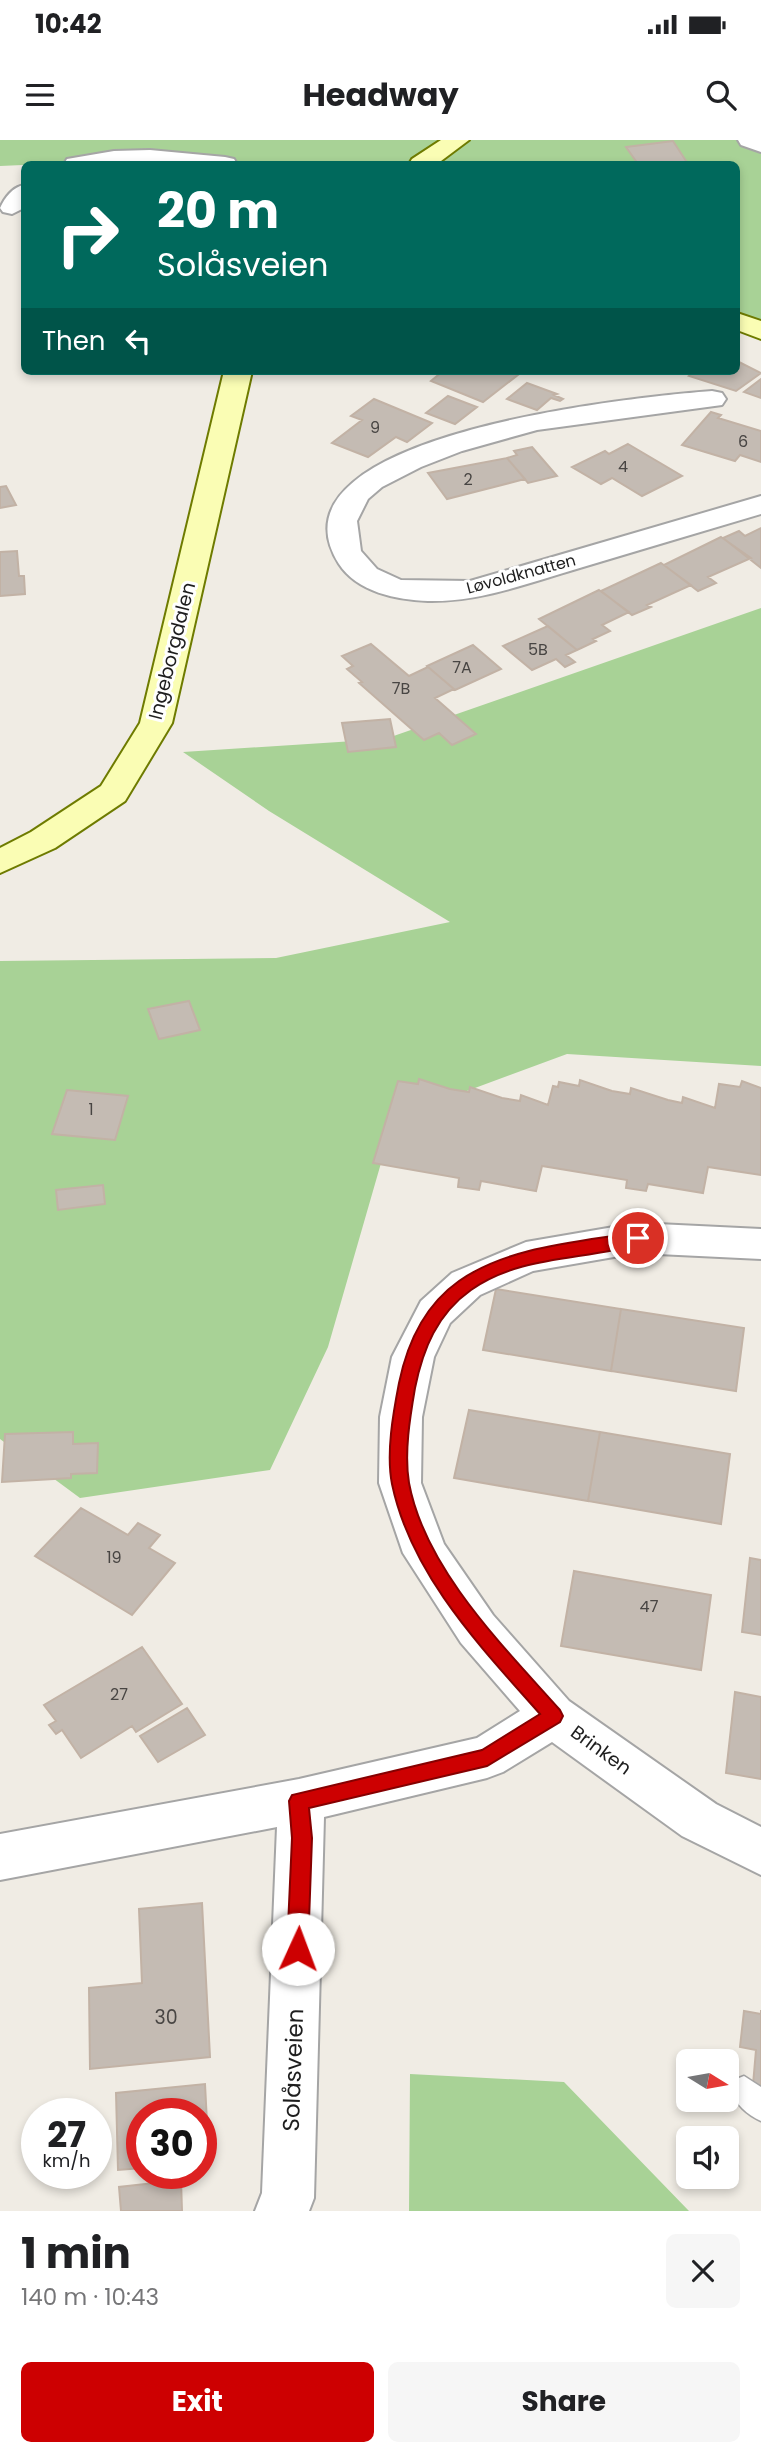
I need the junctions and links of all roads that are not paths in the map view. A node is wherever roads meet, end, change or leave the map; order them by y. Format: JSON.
{"nodes":[{"id":1,"x":457,"y":140,"type":"edge"},
{"id":2,"x":750,"y":140,"type":"edge"},
{"id":3,"x":761,"y":145,"type":"edge"},
{"id":4,"x":90,"y":161,"type":"edge"},
{"id":5,"x":204,"y":161,"type":"edge"},
{"id":6,"x":426,"y":161,"type":"edge"},
{"id":7,"x":740,"y":322,"type":"edge"},
{"id":8,"x":761,"y":331,"type":"edge"},
{"id":9,"x":237,"y":375,"type":"edge"},
{"id":10,"x":712,"y":399,"type":"dead end"},
{"id":11,"x":761,"y":505,"type":"edge"},
{"id":12,"x":0,"y":862,"type":"edge"},
{"id":13,"x":761,"y":1244,"type":"edge"},
{"id":14,"x":553,"y":1716,"type":"junction"},
{"id":15,"x":299,"y":1801,"type":"junction"},
{"id":16,"x":761,"y":1852,"type":"edge"},
{"id":17,"x":0,"y":1857,"type":"edge"},
{"id":18,"x":281,"y":2211,"type":"edge"}],
"edges":[{"from":1,"to":6,"type":"main road"},
{"from":2,"to":3,"type":"street"},
{"from":4,"to":5,"type":"street"},
{"from":7,"to":8,"type":"main road"},
{"from":9,"to":12,"type":"main road","name":"Ingeborgdalen"},
{"from":10,"to":11,"type":"street","name":"Løvoldknatten"},
{"from":13,"to":14,"type":"street","name":"Brinken"},
{"from":14,"to":15,"type":"street"},
{"from":14,"to":16,"type":"street","name":"Brinken"},
{"from":15,"to":17,"type":"street"},
{"from":15,"to":18,"type":"street","name":"Solåsveien"}]}
